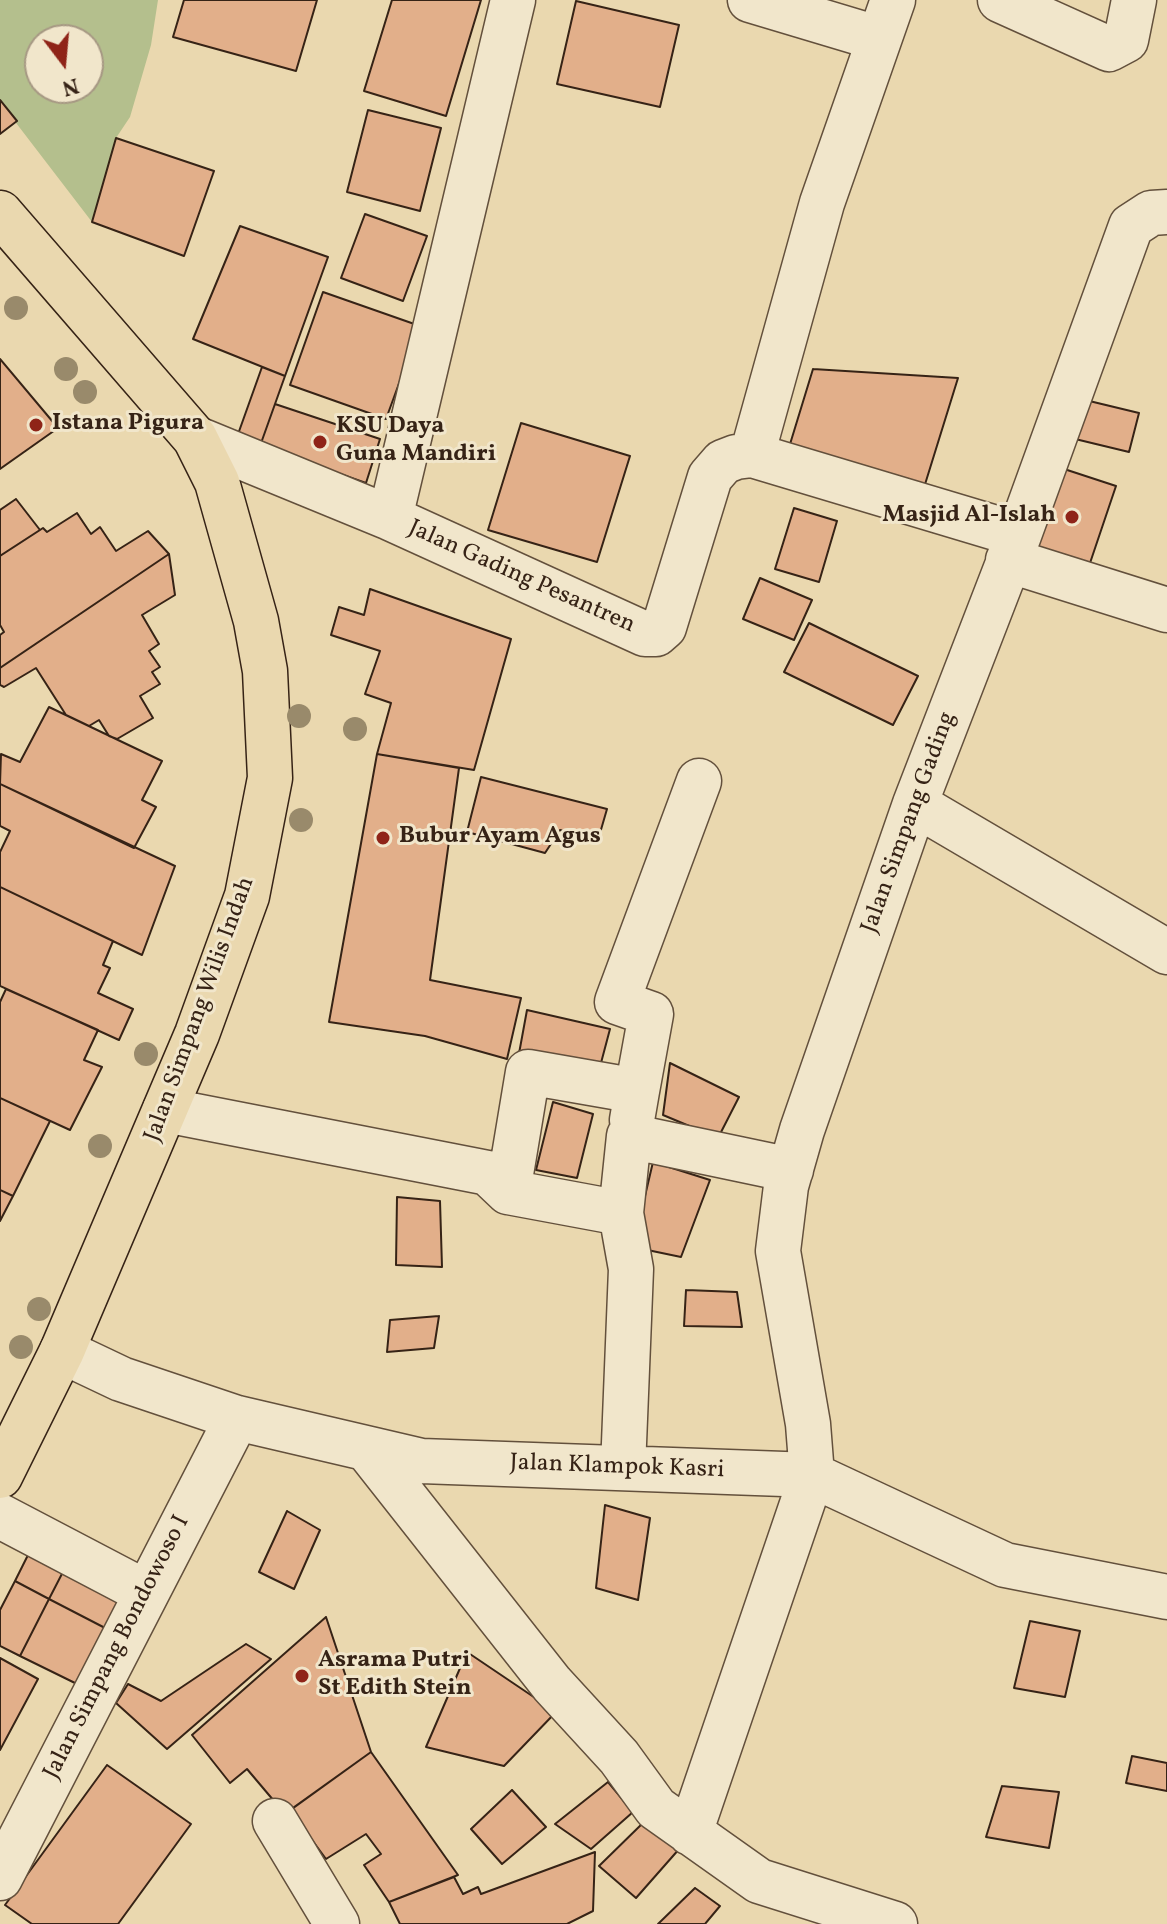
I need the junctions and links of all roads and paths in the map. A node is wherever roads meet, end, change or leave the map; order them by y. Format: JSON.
{"nodes":[{"id":1,"x":513,"y":0,"type":"edge"},
{"id":2,"x":750,"y":0,"type":"edge"},
{"id":3,"x":1000,"y":0,"type":"edge"},
{"id":4,"x":1134,"y":0,"type":"edge"},
{"id":5,"x":885,"y":19,"type":"edge"},
{"id":6,"x":1167,"y":212,"type":"edge"},
{"id":7,"x":0,"y":213,"type":"edge"},
{"id":8,"x":195,"y":438,"type":"junction"},
{"id":9,"x":752,"y":455,"type":"junction"},
{"id":10,"x":390,"y":518,"type":"junction"},
{"id":11,"x":1014,"y":548,"type":"junction"},
{"id":12,"x":1167,"y":610,"type":"edge"},
{"id":13,"x":699,"y":781,"type":"dead end"},
{"id":14,"x":915,"y":804,"type":"junction"},
{"id":15,"x":1167,"y":952,"type":"edge"},
{"id":16,"x":637,"y":1091,"type":"junction"},
{"id":17,"x":165,"y":1110,"type":"junction"},
{"id":18,"x":629,"y":1136,"type":"junction"},
{"id":19,"x":791,"y":1170,"type":"junction"},
{"id":20,"x":508,"y":1192,"type":"junction"},
{"id":21,"x":621,"y":1213,"type":"junction"},
{"id":22,"x":62,"y":1351,"type":"junction"},
{"id":23,"x":237,"y":1418,"type":"junction"},
{"id":24,"x":366,"y":1448,"type":"junction"},
{"id":25,"x":623,"y":1468,"type":"junction"},
{"id":26,"x":812,"y":1475,"type":"junction"},
{"id":27,"x":0,"y":1476,"type":"edge"},
{"id":28,"x":0,"y":1516,"type":"edge"},
{"id":29,"x":145,"y":1592,"type":"junction"},
{"id":30,"x":1167,"y":1597,"type":"edge"},
{"id":31,"x":275,"y":1821,"type":"dead end"},
{"id":32,"x":690,"y":1833,"type":"junction"},
{"id":33,"x":0,"y":1878,"type":"edge"},
{"id":34,"x":337,"y":1924,"type":"edge"},
{"id":35,"x":895,"y":1924,"type":"edge"}],
"edges":[{"from":1,"to":10,"type":"street"},
{"from":2,"to":5,"type":"street"},
{"from":3,"to":4,"type":"street"},
{"from":5,"to":9,"type":"street"},
{"from":6,"to":11,"type":"street","name":"Jalan Simpang Gading"},
{"from":7,"to":8,"type":"main road","name":"Jalan Simpang Wilis Indah"},
{"from":8,"to":10,"type":"street","name":"Jalan Gading Pesantren"},
{"from":8,"to":17,"type":"main road","name":"Jalan Simpang Wilis Indah"},
{"from":9,"to":10,"type":"street","name":"Jalan Gading Pesantren"},
{"from":9,"to":11,"type":"street"},
{"from":11,"to":12,"type":"street"},
{"from":11,"to":14,"type":"street","name":"Jalan Simpang Gading"},
{"from":13,"to":16,"type":"street"},
{"from":14,"to":15,"type":"street"},
{"from":14,"to":19,"type":"street","name":"Jalan Simpang Gading"},
{"from":16,"to":18,"type":"street"},
{"from":16,"to":20,"type":"street"},
{"from":17,"to":20,"type":"street"},
{"from":17,"to":22,"type":"main road","name":"Jalan Simpang Wilis Indah"},
{"from":18,"to":19,"type":"street"},
{"from":18,"to":21,"type":"street"},
{"from":19,"to":26,"type":"street","name":"Jalan Simpang Gading"},
{"from":20,"to":21,"type":"street"},
{"from":21,"to":25,"type":"street"},
{"from":22,"to":23,"type":"street","name":"Jalan Klampok Kasri"},
{"from":22,"to":27,"type":"main road","name":"Jalan Simpang Wilis Indah"},
{"from":23,"to":24,"type":"street","name":"Jalan Klampok Kasri"},
{"from":23,"to":29,"type":"street","name":"Jalan Simpang Bondowoso I"},
{"from":24,"to":25,"type":"street","name":"Jalan Klampok Kasri"},
{"from":24,"to":32,"type":"street"},
{"from":25,"to":26,"type":"street","name":"Jalan Klampok Kasri"},
{"from":26,"to":30,"type":"street","name":"Jalan Klampok Kasri"},
{"from":26,"to":32,"type":"street"},
{"from":28,"to":29,"type":"street"},
{"from":29,"to":33,"type":"street","name":"Jalan Simpang Bondowoso I"},
{"from":31,"to":34,"type":"street"},
{"from":32,"to":35,"type":"street"}]}
